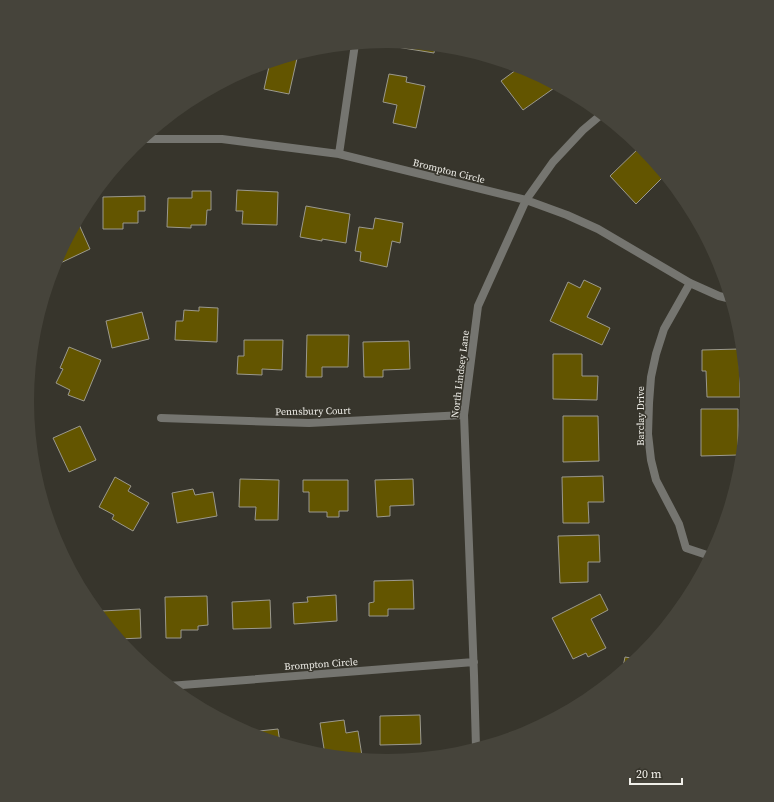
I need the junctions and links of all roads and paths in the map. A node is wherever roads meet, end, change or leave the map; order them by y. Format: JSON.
{"nodes":[{"id":1,"x":354,"y":50,"type":"edge"},
{"id":2,"x":598,"y":118,"type":"edge"},
{"id":3,"x":151,"y":139,"type":"edge"},
{"id":4,"x":339,"y":154,"type":"junction"},
{"id":5,"x":526,"y":200,"type":"junction"},
{"id":6,"x":690,"y":283,"type":"junction"},
{"id":7,"x":724,"y":297,"type":"edge"},
{"id":8,"x":464,"y":415,"type":"junction"},
{"id":9,"x":162,"y":418,"type":"dead end"},
{"id":10,"x":705,"y":554,"type":"edge"},
{"id":11,"x":474,"y":662,"type":"junction"},
{"id":12,"x":178,"y":685,"type":"edge"},
{"id":13,"x":476,"y":742,"type":"edge"}],
"edges":[{"from":1,"to":4,"type":"street"},
{"from":2,"to":5,"type":"street","name":"North Lindsey Lane"},
{"from":3,"to":4,"type":"street","name":"Brompton Circle"},
{"from":4,"to":5,"type":"street","name":"Brompton Circle"},
{"from":5,"to":6,"type":"street","name":"Brompton Circle"},
{"from":5,"to":8,"type":"street","name":"North Lindsey Lane"},
{"from":6,"to":7,"type":"street","name":"Brompton Circle"},
{"from":6,"to":10,"type":"street","name":"Barclay Drive"},
{"from":8,"to":9,"type":"street","name":"Pennsbury Court"},
{"from":8,"to":11,"type":"street","name":"North Lindsey Lane"},
{"from":11,"to":12,"type":"street","name":"Brompton Circle"},
{"from":11,"to":13,"type":"street","name":"North Lindsey Lane"}]}
